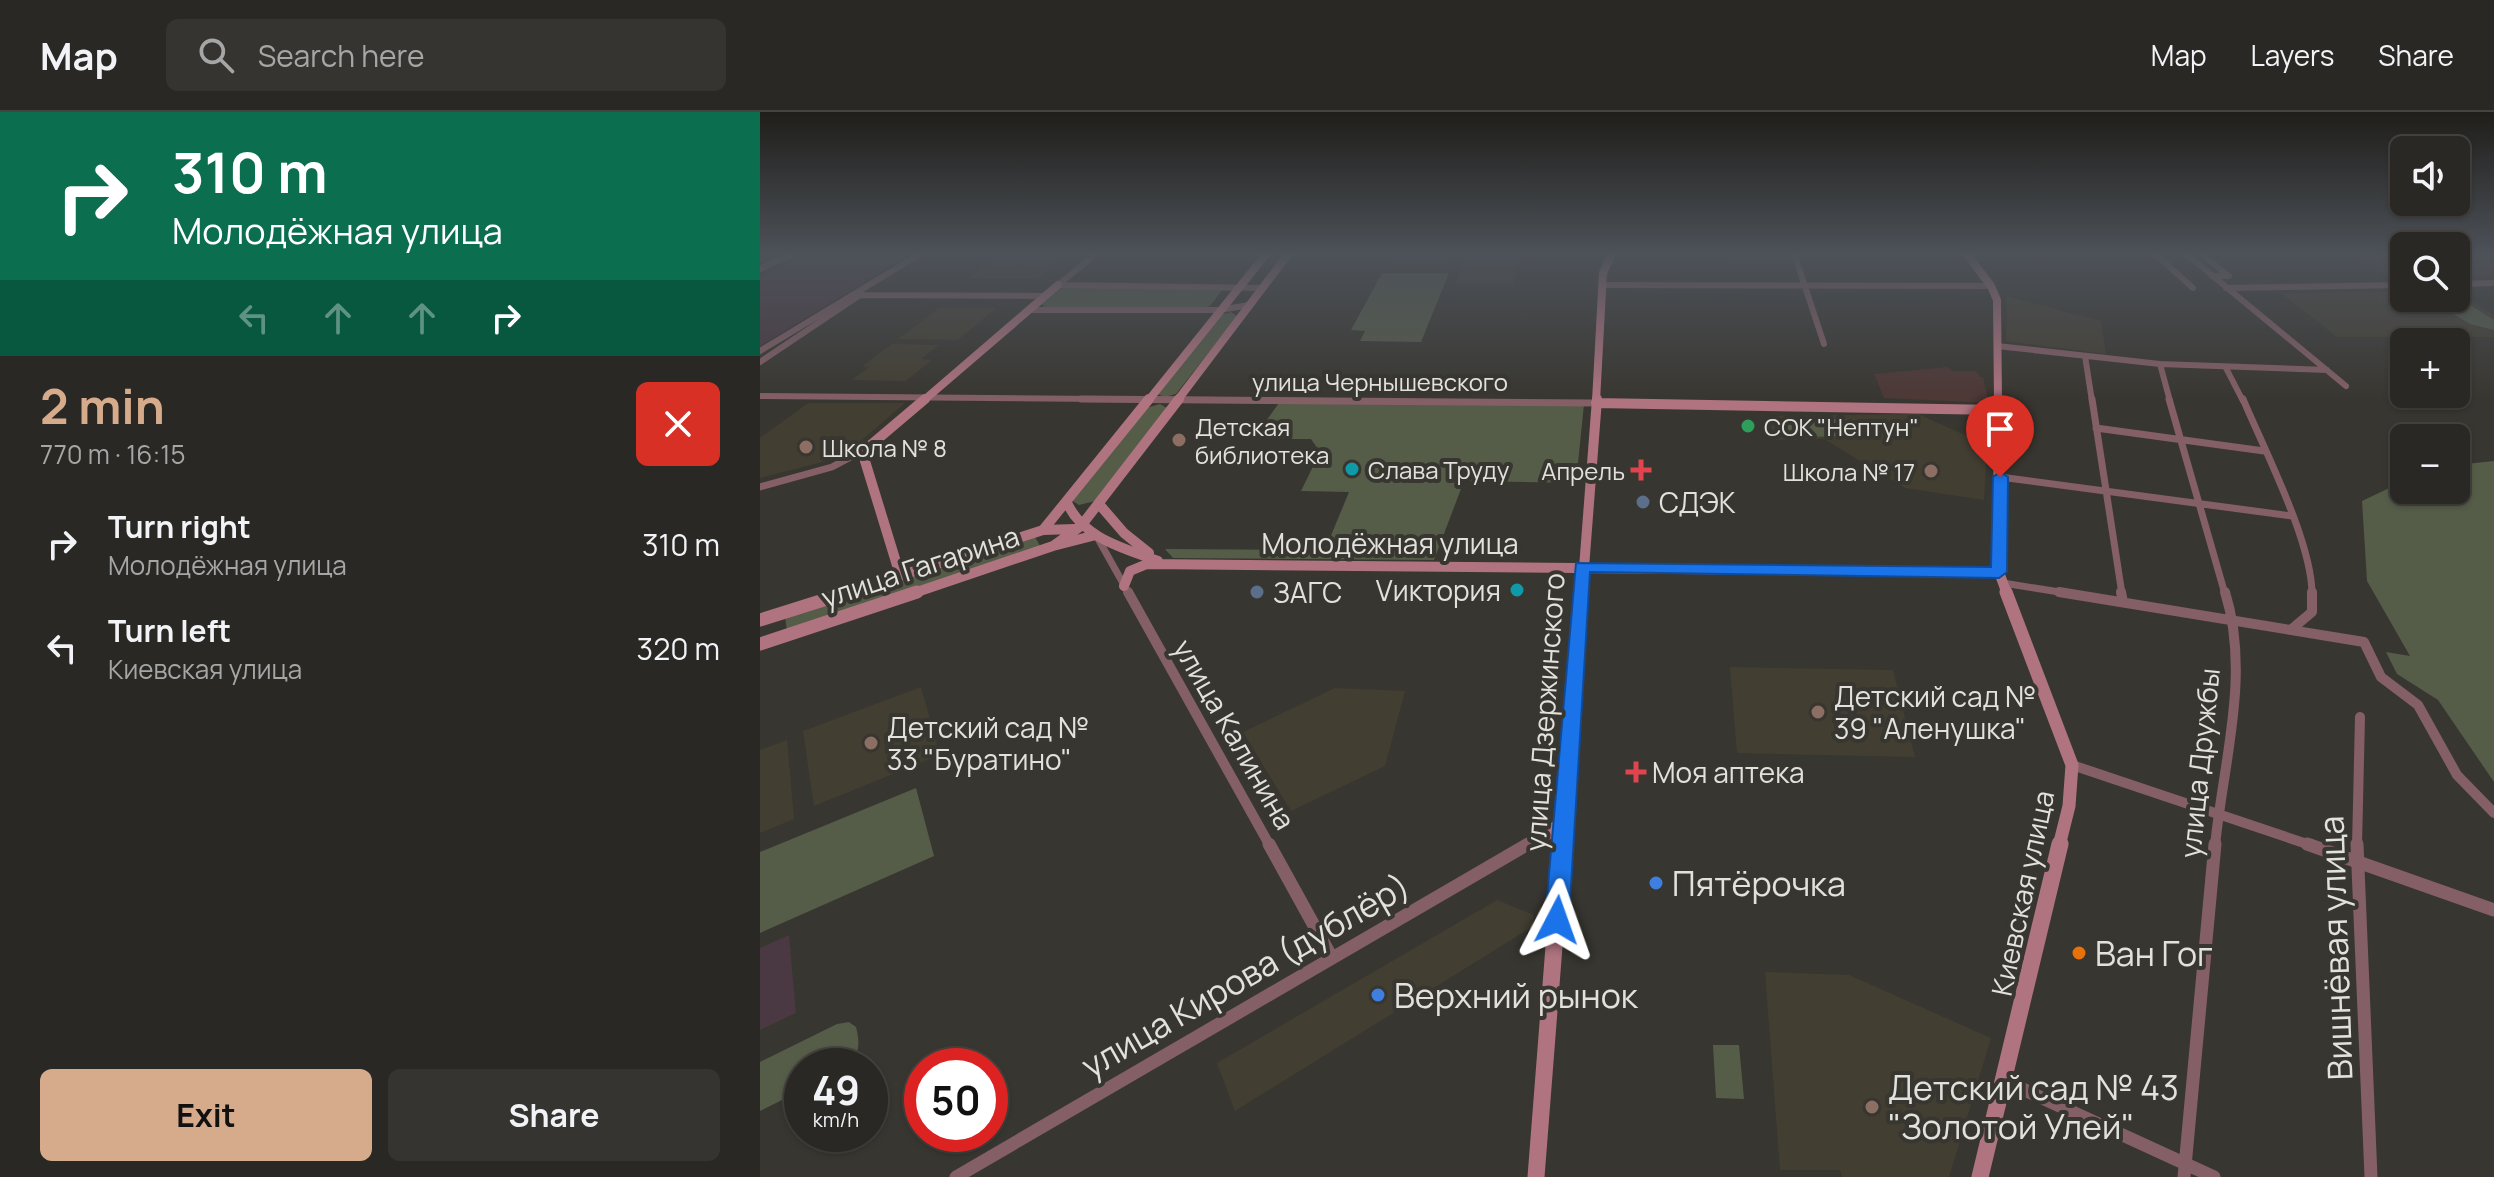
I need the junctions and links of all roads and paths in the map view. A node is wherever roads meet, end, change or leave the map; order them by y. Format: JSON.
{"nodes":[{"id":1,"x":839,"y":303,"type":"edge"},
{"id":2,"x":848,"y":303,"type":"edge"},
{"id":3,"x":1038,"y":303,"type":"edge"},
{"id":4,"x":1226,"y":303,"type":"edge"},
{"id":5,"x":1602,"y":303,"type":"edge"},
{"id":6,"x":1810,"y":303,"type":"edge"},
{"id":7,"x":1997,"y":303,"type":"edge"},
{"id":8,"x":2244,"y":303,"type":"edge"},
{"id":9,"x":1249,"y":305,"type":"joint"},
{"id":10,"x":1030,"y":310,"type":"junction"},
{"id":11,"x":1220,"y":310,"type":"junction"},
{"id":12,"x":1824,"y":344,"type":"dead end"},
{"id":13,"x":1997,"y":346,"type":"junction"},
{"id":14,"x":760,"y":351,"type":"edge"},
{"id":15,"x":2085,"y":356,"type":"junction"},
{"id":16,"x":760,"y":362,"type":"edge"},
{"id":17,"x":2160,"y":364,"type":"junction"},
{"id":18,"x":2226,"y":368,"type":"junction"},
{"id":19,"x":2327,"y":370,"type":"junction"},
{"id":20,"x":2346,"y":386,"type":"dead end"},
{"id":21,"x":760,"y":396,"type":"edge"},
{"id":22,"x":927,"y":397,"type":"junction"},
{"id":23,"x":1149,"y":399,"type":"junction"},
{"id":24,"x":1178,"y":399,"type":"junction"},
{"id":25,"x":1596,"y":403,"type":"junction"},
{"id":26,"x":1999,"y":410,"type":"junction"},
{"id":27,"x":2096,"y":428,"type":"junction"},
{"id":28,"x":2180,"y":438,"type":"junction"},
{"id":29,"x":866,"y":449,"type":"junction"},
{"id":30,"x":2264,"y":451,"type":"junction"},
{"id":31,"x":2000,"y":477,"type":"junction"},
{"id":32,"x":760,"y":487,"type":"edge"},
{"id":33,"x":2108,"y":492,"type":"junction"},
{"id":34,"x":1067,"y":503,"type":"junction"},
{"id":35,"x":1099,"y":504,"type":"junction"},
{"id":36,"x":2197,"y":504,"type":"junction"},
{"id":37,"x":2292,"y":516,"type":"junction"},
{"id":38,"x":1078,"y":528,"type":"junction"},
{"id":39,"x":1043,"y":530,"type":"junction"},
{"id":40,"x":1096,"y":535,"type":"junction"},
{"id":41,"x":1053,"y":546,"type":"junction"},
{"id":42,"x":1164,"y":564,"type":"junction"},
{"id":43,"x":1582,"y":567,"type":"junction"},
{"id":44,"x":900,"y":575,"type":"junction"},
{"id":45,"x":2001,"y":578,"type":"junction"},
{"id":46,"x":1124,"y":586,"type":"junction"},
{"id":47,"x":2123,"y":602,"type":"junction"},
{"id":48,"x":2233,"y":618,"type":"junction"},
{"id":49,"x":762,"y":620,"type":"edge"},
{"id":50,"x":2293,"y":628,"type":"junction"},
{"id":51,"x":764,"y":643,"type":"edge"},
{"id":52,"x":2360,"y":717,"type":"dead end"},
{"id":53,"x":2072,"y":765,"type":"junction"},
{"id":54,"x":2218,"y":813,"type":"junction"},
{"id":55,"x":2494,"y":813,"type":"edge"},
{"id":56,"x":1563,"y":823,"type":"junction"},
{"id":57,"x":1543,"y":836,"type":"joint"},
{"id":58,"x":2357,"y":863,"type":"junction"},
{"id":59,"x":2494,"y":910,"type":"edge"},
{"id":60,"x":1332,"y":958,"type":"junction"},
{"id":61,"x":2003,"y":1080,"type":"junction"},
{"id":62,"x":2184,"y":1170,"type":"edge"},
{"id":63,"x":956,"y":1177,"type":"edge"},
{"id":64,"x":1536,"y":1177,"type":"edge"},
{"id":65,"x":1980,"y":1177,"type":"edge"},
{"id":66,"x":2214,"y":1177,"type":"edge"},
{"id":67,"x":2371,"y":1177,"type":"edge"}],
"edges":[{"from":1,"to":14,"type":"street"},
{"from":2,"to":16,"type":"street"},
{"from":3,"to":10,"type":"main road"},
{"from":4,"to":11,"type":"main road"},
{"from":5,"to":25,"type":"main road","name":"улица Дзержинского"},
{"from":6,"to":12,"type":"street"},
{"from":7,"to":13,"type":"main road","name":"Киевская улица"},
{"from":8,"to":19,"type":"street"},
{"from":9,"to":11,"type":"street"},
{"from":9,"to":24,"type":"main road"},
{"from":10,"to":11,"type":"street"},
{"from":10,"to":22,"type":"main road"},
{"from":11,"to":23,"type":"main road"},
{"from":13,"to":15,"type":"street"},
{"from":13,"to":26,"type":"main road","name":"Киевская улица"},
{"from":15,"to":17,"type":"street"},
{"from":15,"to":27,"type":"street"},
{"from":17,"to":18,"type":"street"},
{"from":17,"to":28,"type":"street","name":"улица Дружбы"},
{"from":18,"to":19,"type":"street"},
{"from":18,"to":30,"type":"street"},
{"from":19,"to":20,"type":"street"},
{"from":21,"to":22,"type":"street","name":"улица Чернышевского"},
{"from":22,"to":23,"type":"street","name":"улица Чернышевского"},
{"from":22,"to":29,"type":"main road"},
{"from":23,"to":24,"type":"street","name":"улица Чернышевского"},
{"from":23,"to":34,"type":"main road"},
{"from":24,"to":25,"type":"street","name":"улица Чернышевского"},
{"from":24,"to":35,"type":"main road"},
{"from":25,"to":26,"type":"main road","name":"улица Чернышевского"},
{"from":25,"to":43,"type":"main road","name":"улица Дзержинского"},
{"from":26,"to":31,"type":"main road","name":"Киевская улица"},
{"from":27,"to":28,"type":"street"},
{"from":27,"to":33,"type":"street"},
{"from":28,"to":30,"type":"street"},
{"from":28,"to":36,"type":"street","name":"улица Дружбы"},
{"from":29,"to":32,"type":"street"},
{"from":29,"to":44,"type":"main road"},
{"from":30,"to":37,"type":"street"},
{"from":31,"to":33,"type":"street"},
{"from":31,"to":45,"type":"main road","name":"Киевская улица"},
{"from":33,"to":36,"type":"street"},
{"from":33,"to":47,"type":"street"},
{"from":34,"to":35,"type":"main road"},
{"from":34,"to":38,"type":"main road"},
{"from":34,"to":39,"type":"main road"},
{"from":35,"to":38,"type":"main road"},
{"from":35,"to":42,"type":"main road"},
{"from":36,"to":37,"type":"street"},
{"from":36,"to":48,"type":"street","name":"улица Дружбы"},
{"from":37,"to":50,"type":"street"},
{"from":38,"to":39,"type":"main road","name":"улица Гагарина"},
{"from":38,"to":40,"type":"main road","name":"улица Гагарина"},
{"from":38,"to":41,"type":"main road"},
{"from":39,"to":41,"type":"main road"},
{"from":39,"to":44,"type":"main road","name":"улица Гагарина"},
{"from":40,"to":41,"type":"main road","name":"улица Гагарина"},
{"from":40,"to":42,"type":"main road","name":"улица Гагарина"},
{"from":40,"to":46,"type":"street","name":"улица Калинина"},
{"from":41,"to":51,"type":"main road","name":"улица Гагарина"},
{"from":42,"to":43,"type":"main road","name":"Молодёжная улица"},
{"from":42,"to":46,"type":"main road"},
{"from":43,"to":45,"type":"main road","name":"Молодёжная улица"},
{"from":43,"to":56,"type":"main road","name":"улица Дзержинского"},
{"from":44,"to":49,"type":"main road","name":"улица Гагарина"},
{"from":45,"to":47,"type":"street"},
{"from":45,"to":53,"type":"main road","name":"Киевская улица"},
{"from":46,"to":60,"type":"street","name":"улица Калинина"},
{"from":47,"to":48,"type":"street"},
{"from":48,"to":50,"type":"street"},
{"from":48,"to":54,"type":"street","name":"улица Дружбы"},
{"from":49,"to":51,"type":"main road"},
{"from":50,"to":55,"type":"street"},
{"from":52,"to":58,"type":"street","name":"Вишнёвая улица"},
{"from":53,"to":54,"type":"street"},
{"from":53,"to":61,"type":"main road","name":"Киевская улица"},
{"from":54,"to":58,"type":"street"},
{"from":54,"to":62,"type":"street","name":"улица Дружбы"},
{"from":56,"to":57,"type":"main road","name":"улица Кирова (дублёр)"},
{"from":56,"to":64,"type":"main road","name":"улица Дзержинского"},
{"from":57,"to":60,"type":"street","name":"улица Кирова (дублёр)"},
{"from":58,"to":59,"type":"street"},
{"from":58,"to":67,"type":"street","name":"Вишнёвая улица"},
{"from":60,"to":63,"type":"street","name":"улица Кирова (дублёр)"},
{"from":61,"to":62,"type":"street"},
{"from":61,"to":65,"type":"main road","name":"Киевская улица"},
{"from":62,"to":66,"type":"street"}]}
